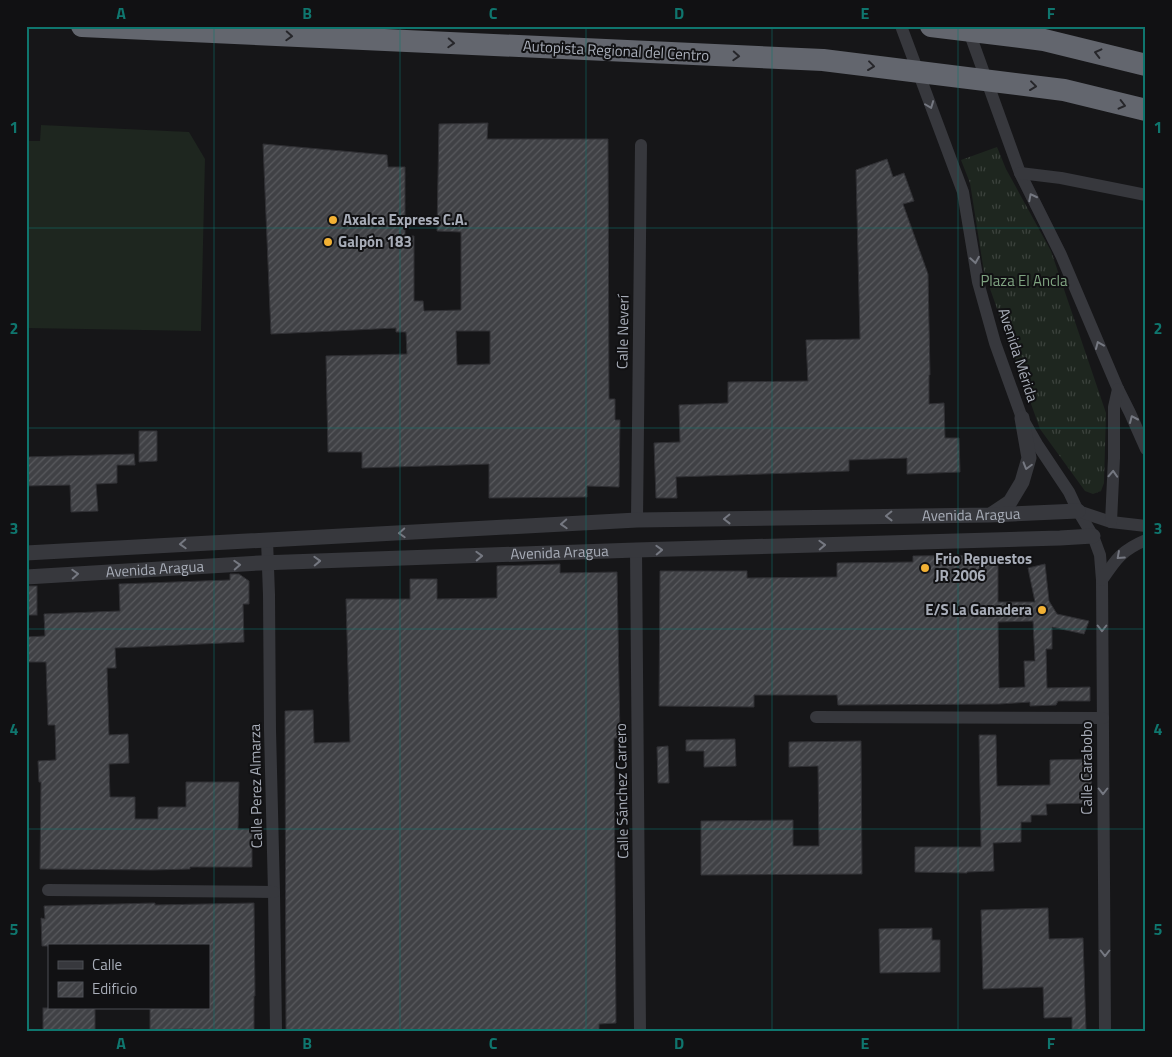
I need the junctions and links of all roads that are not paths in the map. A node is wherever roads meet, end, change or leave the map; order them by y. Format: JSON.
{"nodes":[{"id":1,"x":82,"y":26,"type":"edge"},
{"id":2,"x":901,"y":26,"type":"edge"},
{"id":3,"x":930,"y":26,"type":"edge"},
{"id":4,"x":967,"y":26,"type":"edge"},
{"id":5,"x":1146,"y":65,"type":"edge"},
{"id":6,"x":1146,"y":110,"type":"edge"},
{"id":7,"x":641,"y":145,"type":"dead end"},
{"id":8,"x":1020,"y":173,"type":"junction"},
{"id":9,"x":1146,"y":195,"type":"edge"},
{"id":10,"x":1118,"y":390,"type":"junction"},
{"id":11,"x":1022,"y":418,"type":"junction"},
{"id":12,"x":1146,"y":449,"type":"edge"},
{"id":13,"x":1078,"y":511,"type":"junction"},
{"id":14,"x":990,"y":515,"type":"junction"},
{"id":15,"x":637,"y":520,"type":"junction"},
{"id":16,"x":1111,"y":522,"type":"junction"},
{"id":17,"x":1146,"y":526,"type":"edge"},
{"id":18,"x":1093,"y":536,"type":"junction"},
{"id":19,"x":267,"y":540,"type":"junction"},
{"id":20,"x":1146,"y":540,"type":"edge"},
{"id":21,"x":636,"y":550,"type":"junction"},
{"id":22,"x":26,"y":553,"type":"edge"},
{"id":23,"x":268,"y":563,"type":"junction"},
{"id":24,"x":26,"y":577,"type":"edge"},
{"id":25,"x":1102,"y":580,"type":"junction"},
{"id":26,"x":816,"y":717,"type":"dead end"},
{"id":27,"x":1103,"y":718,"type":"junction"},
{"id":28,"x":48,"y":890,"type":"dead end"},
{"id":29,"x":274,"y":892,"type":"junction"},
{"id":30,"x":276,"y":1031,"type":"edge"},
{"id":31,"x":640,"y":1031,"type":"edge"},
{"id":32,"x":1105,"y":1031,"type":"edge"}],
"edges":[{"from":1,"to":6,"type":"highway","name":"Autopista Regional del Centro","one_way":true},
{"from":2,"to":11,"type":"street","name":"Avenida Mérida","one_way":true},
{"from":5,"to":3,"type":"highway","one_way":true},
{"from":4,"to":8,"type":"street"},
{"from":7,"to":15,"type":"street","name":"Calle Neverí"},
{"from":8,"to":9,"type":"street"},
{"from":10,"to":8,"type":"street","one_way":true},
{"from":12,"to":10,"type":"street","one_way":true},
{"from":16,"to":10,"type":"street","one_way":true},
{"from":11,"to":13,"type":"street","name":"Avenida Mérida"},
{"from":11,"to":14,"type":"street","one_way":true},
{"from":13,"to":14,"type":"street","name":"Avenida Aragua"},
{"from":13,"to":16,"type":"street"},
{"from":13,"to":18,"type":"street","name":"Calle Carabobo"},
{"from":14,"to":15,"type":"street","name":"Avenida Aragua","one_way":true},
{"from":15,"to":19,"type":"street","name":"Avenida Aragua","one_way":true},
{"from":16,"to":17,"type":"street"},
{"from":16,"to":18,"type":"street"},
{"from":21,"to":18,"type":"street","name":"Avenida Aragua","one_way":true},
{"from":18,"to":25,"type":"street","name":"Calle Carabobo"},
{"from":19,"to":22,"type":"street","name":"Avenida Aragua","one_way":true},
{"from":19,"to":23,"type":"street","name":"Calle Perez Almarza"},
{"from":20,"to":25,"type":"street","one_way":true},
{"from":23,"to":21,"type":"street","name":"Avenida Aragua","one_way":true},
{"from":21,"to":31,"type":"street","name":"Calle Sánchez Carrero"},
{"from":24,"to":23,"type":"street","name":"Avenida Aragua","one_way":true},
{"from":23,"to":29,"type":"street","name":"Calle Perez Almarza"},
{"from":25,"to":27,"type":"street","name":"Calle Carabobo","one_way":true},
{"from":26,"to":27,"type":"street"},
{"from":27,"to":32,"type":"street","name":"Calle Carabobo","one_way":true},
{"from":28,"to":29,"type":"street"},
{"from":29,"to":30,"type":"street","name":"Calle Perez Almarza"}]}
